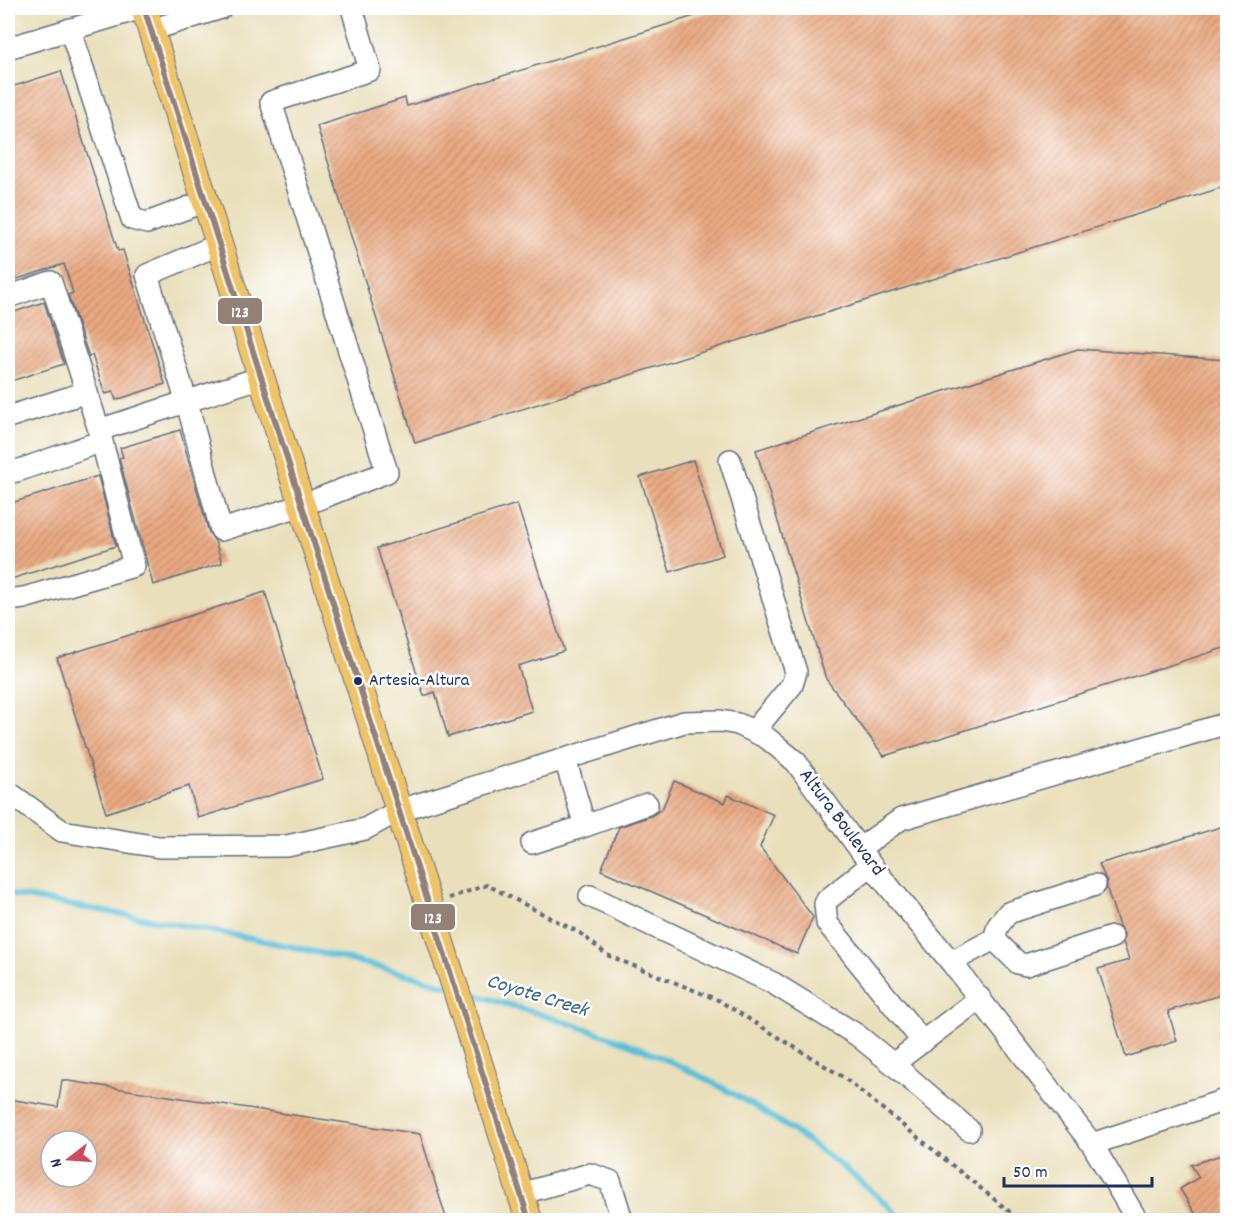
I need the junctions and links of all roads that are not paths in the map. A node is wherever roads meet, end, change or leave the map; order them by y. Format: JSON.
{"nodes":[{"id":1,"x":221,"y":8,"type":"edge"},
{"id":2,"x":352,"y":8,"type":"edge"},
{"id":3,"x":146,"y":15,"type":"edge"},
{"id":4,"x":70,"y":29,"type":"junction"},
{"id":5,"x":8,"y":48,"type":"edge"},
{"id":6,"x":206,"y":201,"type":"junction"},
{"id":7,"x":220,"y":244,"type":"junction"},
{"id":8,"x":8,"y":297,"type":"edge"},
{"id":9,"x":262,"y":377,"type":"junction"},
{"id":10,"x":87,"y":392,"type":"junction"},
{"id":11,"x":187,"y":403,"type":"junction"},
{"id":12,"x":8,"y":417,"type":"edge"},
{"id":13,"x":101,"y":436,"type":"junction"},
{"id":14,"x":729,"y":460,"type":"dead end"},
{"id":15,"x":8,"y":472,"type":"edge"},
{"id":16,"x":303,"y":505,"type":"junction"},
{"id":17,"x":8,"y":600,"type":"edge"},
{"id":18,"x":1227,"y":723,"type":"edge"},
{"id":19,"x":754,"y":731,"type":"junction"},
{"id":20,"x":565,"y":759,"type":"junction"},
{"id":21,"x":8,"y":792,"type":"edge"},
{"id":22,"x":647,"y":804,"type":"dead end"},
{"id":23,"x":400,"y":810,"type":"junction"},
{"id":24,"x":585,"y":826,"type":"junction"},
{"id":25,"x":532,"y":843,"type":"dead end"},
{"id":26,"x":866,"y":856,"type":"junction"},
{"id":27,"x":1095,"y":885,"type":"dead end"},
{"id":28,"x":590,"y":897,"type":"dead end"},
{"id":29,"x":1112,"y":937,"type":"dead end"},
{"id":30,"x":994,"y":939,"type":"junction"},
{"id":31,"x":951,"y":962,"type":"junction"},
{"id":32,"x":980,"y":998,"type":"junction"},
{"id":33,"x":923,"y":1042,"type":"junction"},
{"id":34,"x":893,"y":1064,"type":"junction"},
{"id":35,"x":1227,"y":1099,"type":"edge"},
{"id":36,"x":969,"y":1130,"type":"dead end"},
{"id":37,"x":1092,"y":1144,"type":"junction"},
{"id":38,"x":520,"y":1194,"type":"junction"},
{"id":39,"x":529,"y":1221,"type":"edge"},
{"id":40,"x":622,"y":1221,"type":"edge"},
{"id":41,"x":1137,"y":1221,"type":"edge"}],
"edges":[{"from":1,"to":3,"type":"street"},
{"from":2,"to":16,"type":"street"},
{"from":3,"to":4,"type":"street"},
{"from":3,"to":6,"type":"main road"},
{"from":4,"to":5,"type":"street"},
{"from":4,"to":6,"type":"street"},
{"from":6,"to":7,"type":"main road"},
{"from":7,"to":9,"type":"main road"},
{"from":7,"to":11,"type":"street"},
{"from":8,"to":10,"type":"street"},
{"from":9,"to":11,"type":"street"},
{"from":9,"to":16,"type":"main road"},
{"from":10,"to":12,"type":"street"},
{"from":10,"to":13,"type":"street"},
{"from":11,"to":13,"type":"street"},
{"from":11,"to":16,"type":"street"},
{"from":13,"to":15,"type":"street"},
{"from":13,"to":17,"type":"street"},
{"from":14,"to":19,"type":"street"},
{"from":16,"to":23,"type":"main road"},
{"from":18,"to":26,"type":"street"},
{"from":19,"to":20,"type":"street","name":"Altura Boulevard"},
{"from":19,"to":26,"type":"street","name":"Altura Boulevard"},
{"from":20,"to":23,"type":"street","name":"Altura Boulevard"},
{"from":20,"to":24,"type":"street"},
{"from":21,"to":23,"type":"street","name":"Altura Boulevard"},
{"from":22,"to":24,"type":"street"},
{"from":23,"to":38,"type":"main road"},
{"from":24,"to":25,"type":"street"},
{"from":26,"to":31,"type":"street","name":"Altura Boulevard"},
{"from":26,"to":33,"type":"street"},
{"from":27,"to":30,"type":"street"},
{"from":28,"to":34,"type":"street"},
{"from":29,"to":30,"type":"street"},
{"from":30,"to":31,"type":"street"},
{"from":31,"to":32,"type":"street","name":"Altura Boulevard"},
{"from":32,"to":33,"type":"street"},
{"from":32,"to":37,"type":"street","name":"Altura Boulevard"},
{"from":33,"to":34,"type":"street"},
{"from":34,"to":36,"type":"street"},
{"from":35,"to":37,"type":"street"},
{"from":37,"to":41,"type":"street","name":"Altura Boulevard"},
{"from":38,"to":39,"type":"main road"},
{"from":38,"to":40,"type":"street"}]}
